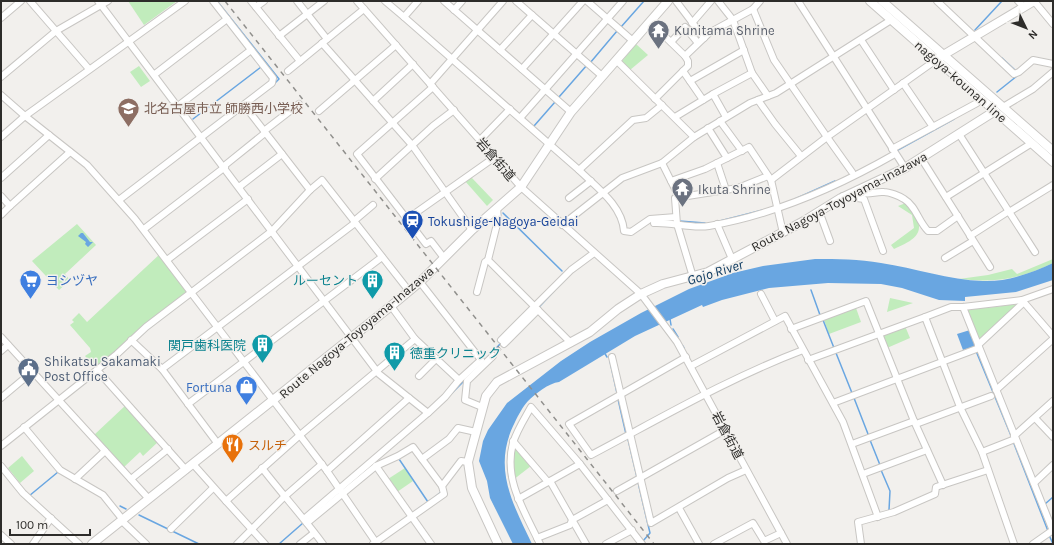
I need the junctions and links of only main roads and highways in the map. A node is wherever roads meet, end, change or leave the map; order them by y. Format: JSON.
{"nodes":[{"id":1,"x":870,"y":1,"type":"edge"},
{"id":2,"x":882,"y":1,"type":"edge"},
{"id":3,"x":664,"y":2,"type":"edge"},
{"id":4,"x":1030,"y":3,"type":"edge"},
{"id":5,"x":940,"y":57,"type":"junction"},
{"id":6,"x":999,"y":109,"type":"junction"},
{"id":7,"x":1053,"y":151,"type":"edge"},
{"id":8,"x":1053,"y":162,"type":"edge"},
{"id":9,"x":92,"y":544,"type":"edge"},
{"id":10,"x":498,"y":544,"type":"edge"}],
"edges":[{"from":1,"to":5,"type":"main road","name":"nagoya-kounan line"},
{"from":2,"to":5,"type":"main road","name":"nagoya-kounan line"},
{"from":3,"to":9,"type":"main road","name":"Route Nagoya-Toyoyama-Inazawa"},
{"from":4,"to":5,"type":"main road"},
{"from":5,"to":6,"type":"main road","name":"nagoya-kounan line"},
{"from":5,"to":6,"type":"main road","name":"nagoya-kounan line"},
{"from":6,"to":7,"type":"main road","name":"nagoya-kounan line"},
{"from":6,"to":8,"type":"main road","name":"nagoya-kounan line"},
{"from":6,"to":10,"type":"main road","name":"Route Nagoya-Toyoyama-Inazawa"}]}
